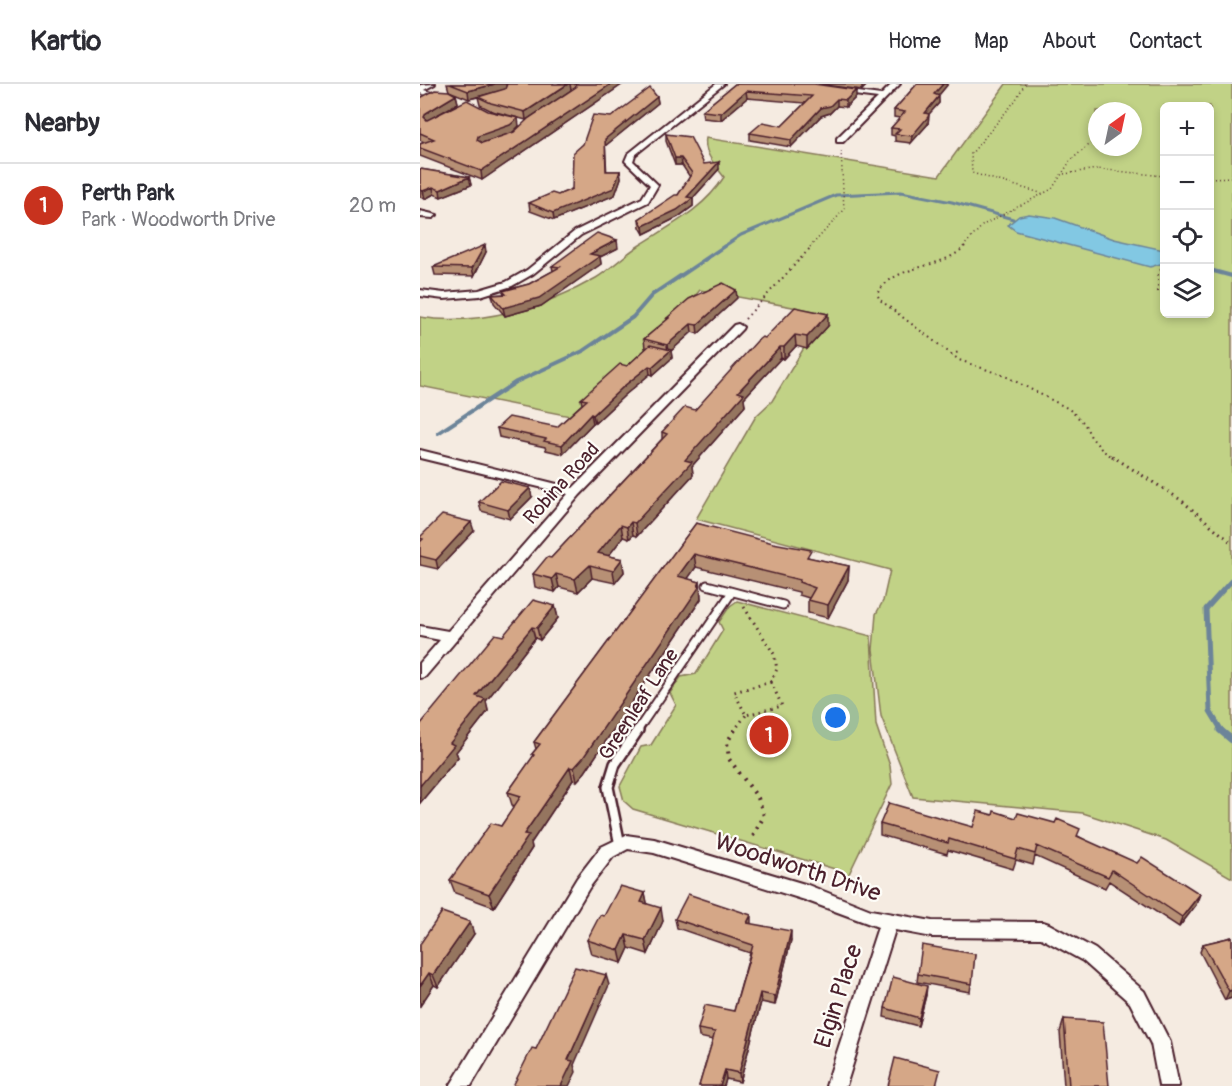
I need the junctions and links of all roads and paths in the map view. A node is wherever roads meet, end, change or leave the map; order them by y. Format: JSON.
{"nodes":[{"id":1,"x":720,"y":84,"type":"edge"},
{"id":2,"x":896,"y":84,"type":"edge"},
{"id":3,"x":1025,"y":84,"type":"edge"},
{"id":4,"x":431,"y":89,"type":"edge"},
{"id":5,"x":420,"y":90,"type":"edge"},
{"id":6,"x":830,"y":90,"type":"edge"},
{"id":7,"x":442,"y":93,"type":"edge"},
{"id":8,"x":884,"y":97,"type":"junction"},
{"id":9,"x":446,"y":98,"type":"edge"},
{"id":10,"x":840,"y":140,"type":"joint"},
{"id":11,"x":1088,"y":146,"type":"edge"},
{"id":12,"x":1068,"y":166,"type":"junction"},
{"id":13,"x":1078,"y":170,"type":"junction"},
{"id":14,"x":1062,"y":174,"type":"junction"},
{"id":15,"x":1160,"y":175,"type":"edge"},
{"id":16,"x":1232,"y":177,"type":"edge"},
{"id":17,"x":1214,"y":178,"type":"edge"},
{"id":18,"x":1044,"y":194,"type":"junction"},
{"id":19,"x":420,"y":214,"type":"edge"},
{"id":20,"x":433,"y":215,"type":"dead end"},
{"id":21,"x":1160,"y":271,"type":"edge"},
{"id":22,"x":1158,"y":292,"type":"dead end"},
{"id":23,"x":420,"y":293,"type":"edge"},
{"id":24,"x":738,"y":327,"type":"joint"},
{"id":25,"x":961,"y":351,"type":"dead end"},
{"id":26,"x":951,"y":355,"type":"junction"},
{"id":27,"x":420,"y":454,"type":"edge"},
{"id":28,"x":576,"y":492,"type":"junction"},
{"id":29,"x":1232,"y":543,"type":"edge"},
{"id":30,"x":707,"y":585,"type":"dead end"},
{"id":31,"x":732,"y":592,"type":"junction"},
{"id":32,"x":783,"y":605,"type":"dead end"},
{"id":33,"x":744,"y":606,"type":"dead end"},
{"id":34,"x":420,"y":631,"type":"edge"},
{"id":35,"x":451,"y":637,"type":"junction"},
{"id":36,"x":420,"y":673,"type":"edge"},
{"id":37,"x":771,"y":682,"type":"junction"},
{"id":38,"x":746,"y":715,"type":"junction"},
{"id":39,"x":752,"y":838,"type":"dead end"},
{"id":40,"x":620,"y":845,"type":"junction"},
{"id":41,"x":889,"y":921,"type":"junction"},
{"id":42,"x":460,"y":1086,"type":"edge"},
{"id":43,"x":836,"y":1086,"type":"edge"},
{"id":44,"x":1170,"y":1086,"type":"edge"}],
"edges":[{"from":1,"to":23,"type":"street"},
{"from":2,"to":8,"type":"street"},
{"from":3,"to":18,"type":"path"},
{"from":4,"to":5,"type":"main road"},
{"from":4,"to":7,"type":"lane"},
{"from":4,"to":9,"type":"lane"},
{"from":6,"to":8,"type":"street"},
{"from":8,"to":10,"type":"street"},
{"from":10,"to":24,"type":"path"},
{"from":11,"to":12,"type":"path"},
{"from":12,"to":13,"type":"path"},
{"from":12,"to":14,"type":"path"},
{"from":13,"to":14,"type":"path"},
{"from":13,"to":15,"type":"path"},
{"from":14,"to":18,"type":"path"},
{"from":16,"to":17,"type":"path"},
{"from":18,"to":26,"type":"path"},
{"from":19,"to":20,"type":"street"},
{"from":21,"to":22,"type":"path"},
{"from":24,"to":28,"type":"street","name":"Robina Road"},
{"from":25,"to":26,"type":"path"},
{"from":26,"to":29,"type":"path"},
{"from":27,"to":28,"type":"street"},
{"from":28,"to":35,"type":"street","name":"Robina Road"},
{"from":30,"to":31,"type":"lane"},
{"from":31,"to":32,"type":"lane"},
{"from":31,"to":40,"type":"lane","name":"Greenleaf Lane"},
{"from":33,"to":37,"type":"path"},
{"from":34,"to":35,"type":"street"},
{"from":35,"to":36,"type":"street","name":"Robina Road"},
{"from":37,"to":38,"type":"path"},
{"from":37,"to":38,"type":"path"},
{"from":38,"to":39,"type":"path"},
{"from":40,"to":41,"type":"street","name":"Woodworth Drive"},
{"from":40,"to":42,"type":"street"},
{"from":41,"to":43,"type":"street","name":"Elgin Place"},
{"from":41,"to":44,"type":"street","name":"Woodworth Drive"}]}
